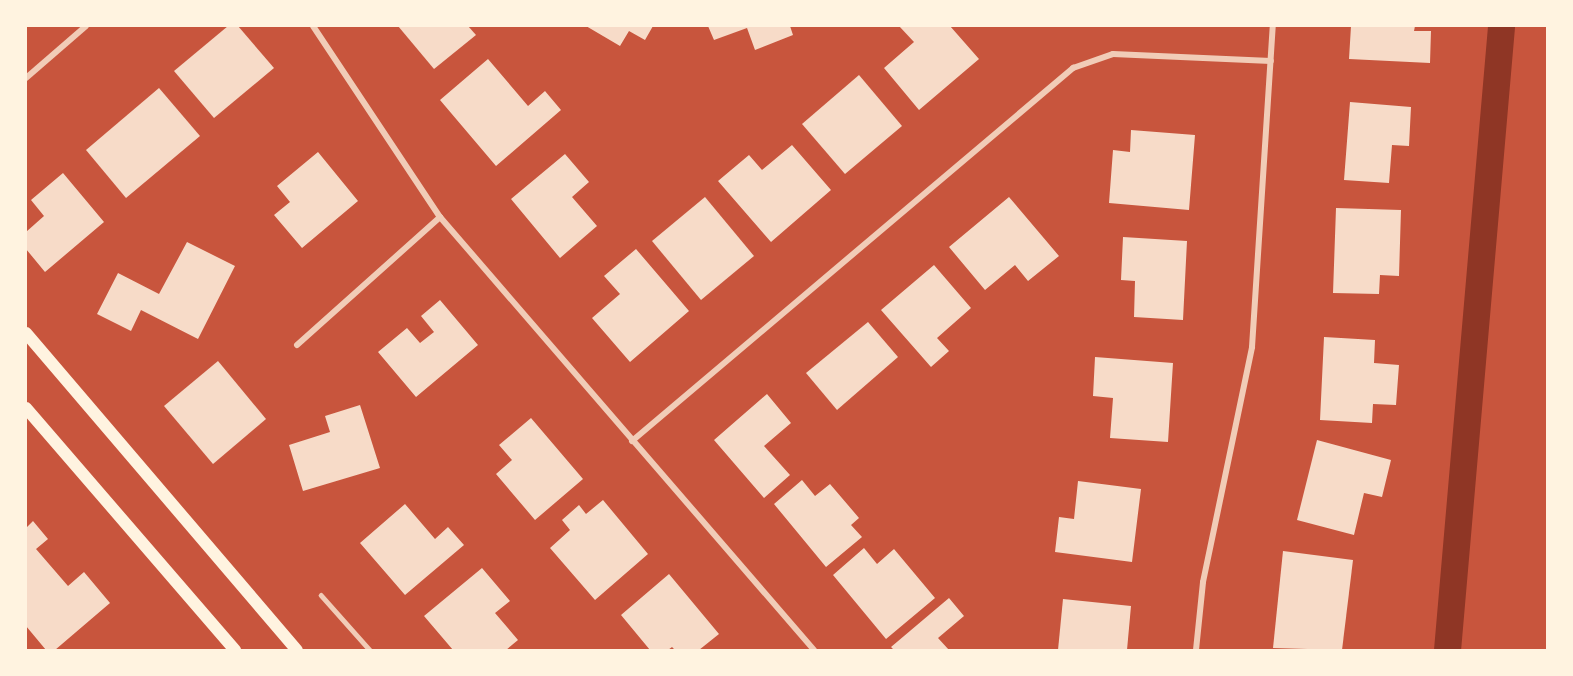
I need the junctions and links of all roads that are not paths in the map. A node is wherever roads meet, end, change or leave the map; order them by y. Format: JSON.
{"nodes":[{"id":1,"x":86,"y":26,"type":"edge"},
{"id":2,"x":313,"y":26,"type":"edge"},
{"id":3,"x":1273,"y":26,"type":"edge"},
{"id":4,"x":1271,"y":61,"type":"junction"},
{"id":5,"x":26,"y":78,"type":"edge"},
{"id":6,"x":440,"y":217,"type":"junction"},
{"id":7,"x":26,"y":333,"type":"edge"},
{"id":8,"x":297,"y":345,"type":"dead end"},
{"id":9,"x":26,"y":408,"type":"edge"},
{"id":10,"x":632,"y":441,"type":"junction"},
{"id":11,"x":321,"y":594,"type":"dead end"},
{"id":12,"x":235,"y":651,"type":"edge"},
{"id":13,"x":297,"y":651,"type":"edge"},
{"id":14,"x":370,"y":651,"type":"edge"},
{"id":15,"x":813,"y":651,"type":"edge"},
{"id":16,"x":1196,"y":651,"type":"edge"}],
"edges":[{"from":1,"to":5,"type":"street"},
{"from":2,"to":6,"type":"street"},
{"from":3,"to":4,"type":"street"},
{"from":4,"to":10,"type":"street"},
{"from":4,"to":16,"type":"street"},
{"from":6,"to":8,"type":"street"},
{"from":6,"to":10,"type":"street"},
{"from":7,"to":13,"type":"main road"},
{"from":9,"to":12,"type":"main road"},
{"from":10,"to":15,"type":"street"},
{"from":11,"to":14,"type":"lane"}]}
